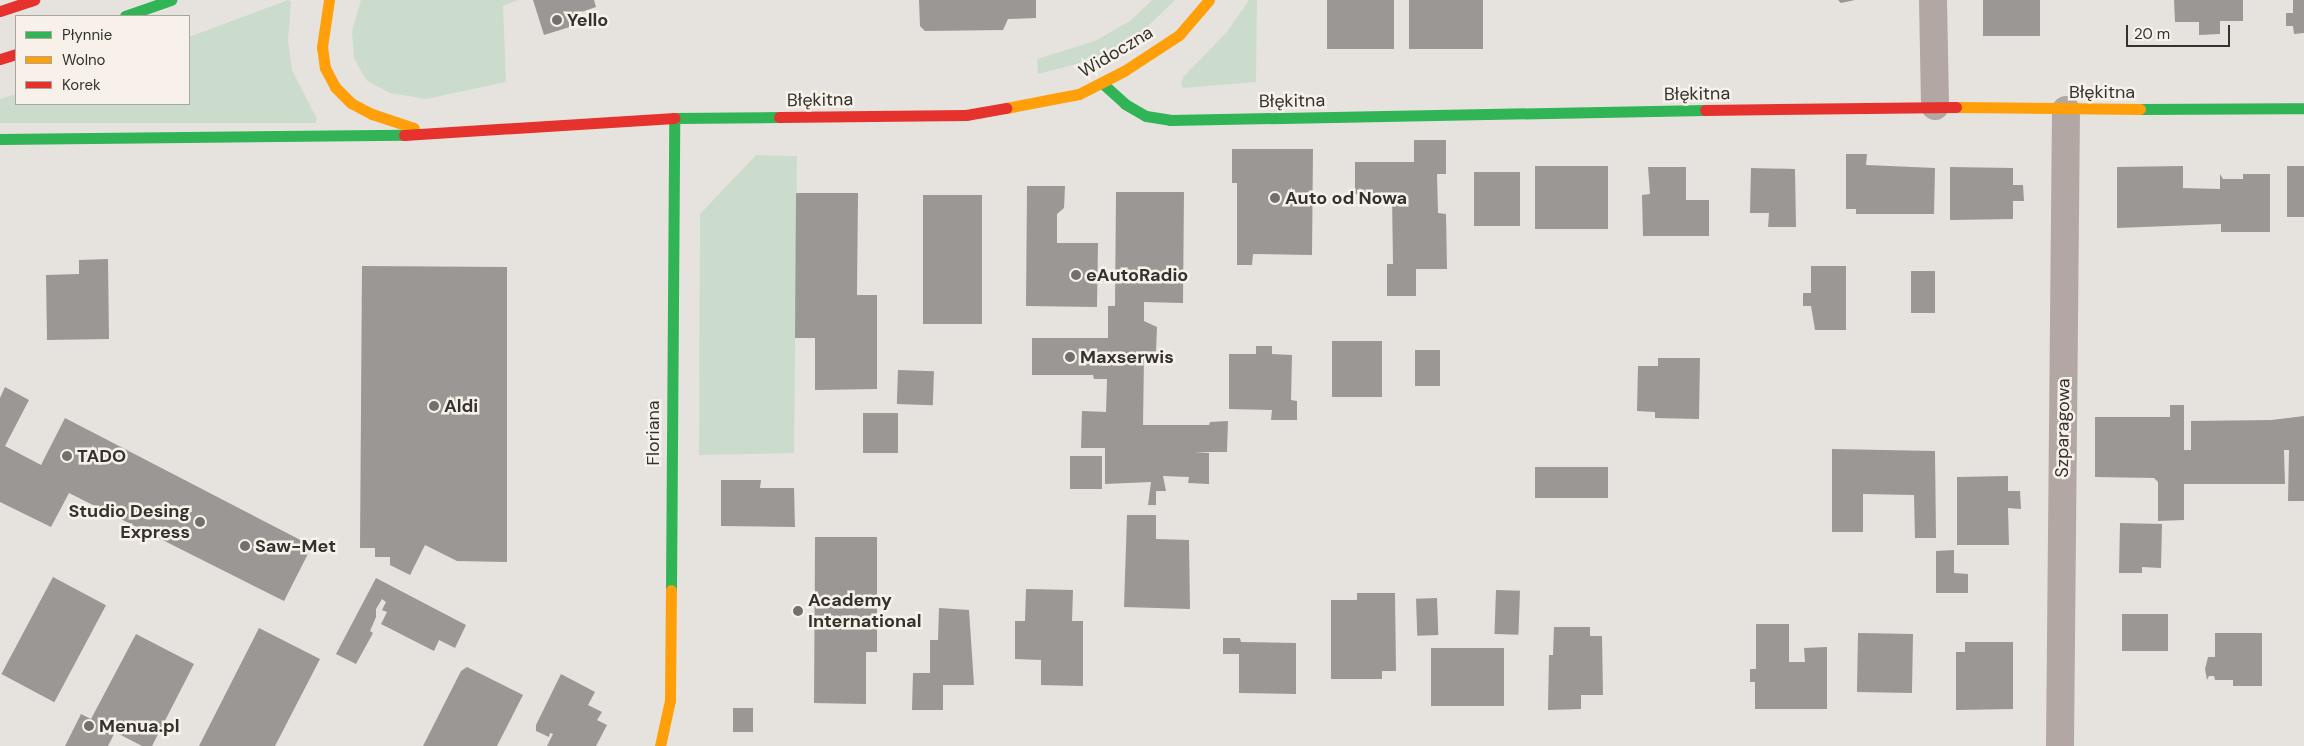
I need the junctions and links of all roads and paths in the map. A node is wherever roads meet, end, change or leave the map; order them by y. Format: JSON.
{"nodes":[{"id":1,"x":34,"y":0,"type":"edge"},
{"id":2,"x":171,"y":0,"type":"edge"},
{"id":3,"x":329,"y":0,"type":"edge"},
{"id":4,"x":1209,"y":0,"type":"edge"},
{"id":5,"x":1933,"y":0,"type":"edge"},
{"id":6,"x":0,"y":11,"type":"edge"},
{"id":7,"x":128,"y":15,"type":"edge"},
{"id":8,"x":15,"y":54,"type":"edge"},
{"id":9,"x":0,"y":59,"type":"edge"},
{"id":10,"x":1102,"y":83,"type":"junction"},
{"id":11,"x":1935,"y":106,"type":"junction"},
{"id":12,"x":2304,"y":108,"type":"edge"},
{"id":13,"x":2066,"y":110,"type":"junction"},
{"id":14,"x":966,"y":116,"type":"joint"},
{"id":15,"x":674,"y":118,"type":"junction"},
{"id":16,"x":432,"y":133,"type":"junction"},
{"id":17,"x":0,"y":139,"type":"edge"},
{"id":18,"x":660,"y":746,"type":"edge"},
{"id":19,"x":2060,"y":746,"type":"edge"}],
"edges":[{"from":1,"to":6,"type":"street"},
{"from":2,"to":7,"type":"street"},
{"from":3,"to":16,"type":"street"},
{"from":4,"to":10,"type":"street","name":"Widoczna"},
{"from":5,"to":11,"type":"street"},
{"from":8,"to":9,"type":"street"},
{"from":10,"to":11,"type":"street","name":"Błękitna"},
{"from":10,"to":14,"type":"street","name":"Widoczna"},
{"from":11,"to":13,"type":"street","name":"Błękitna"},
{"from":12,"to":13,"type":"street","name":"Błękitna"},
{"from":13,"to":19,"type":"street","name":"Szparagowa"},
{"from":14,"to":15,"type":"street","name":"Błękitna"},
{"from":15,"to":16,"type":"street","name":"Błękitna"},
{"from":15,"to":18,"type":"street","name":"Floriana"},
{"from":16,"to":17,"type":"street","name":"Błękitna"}]}
